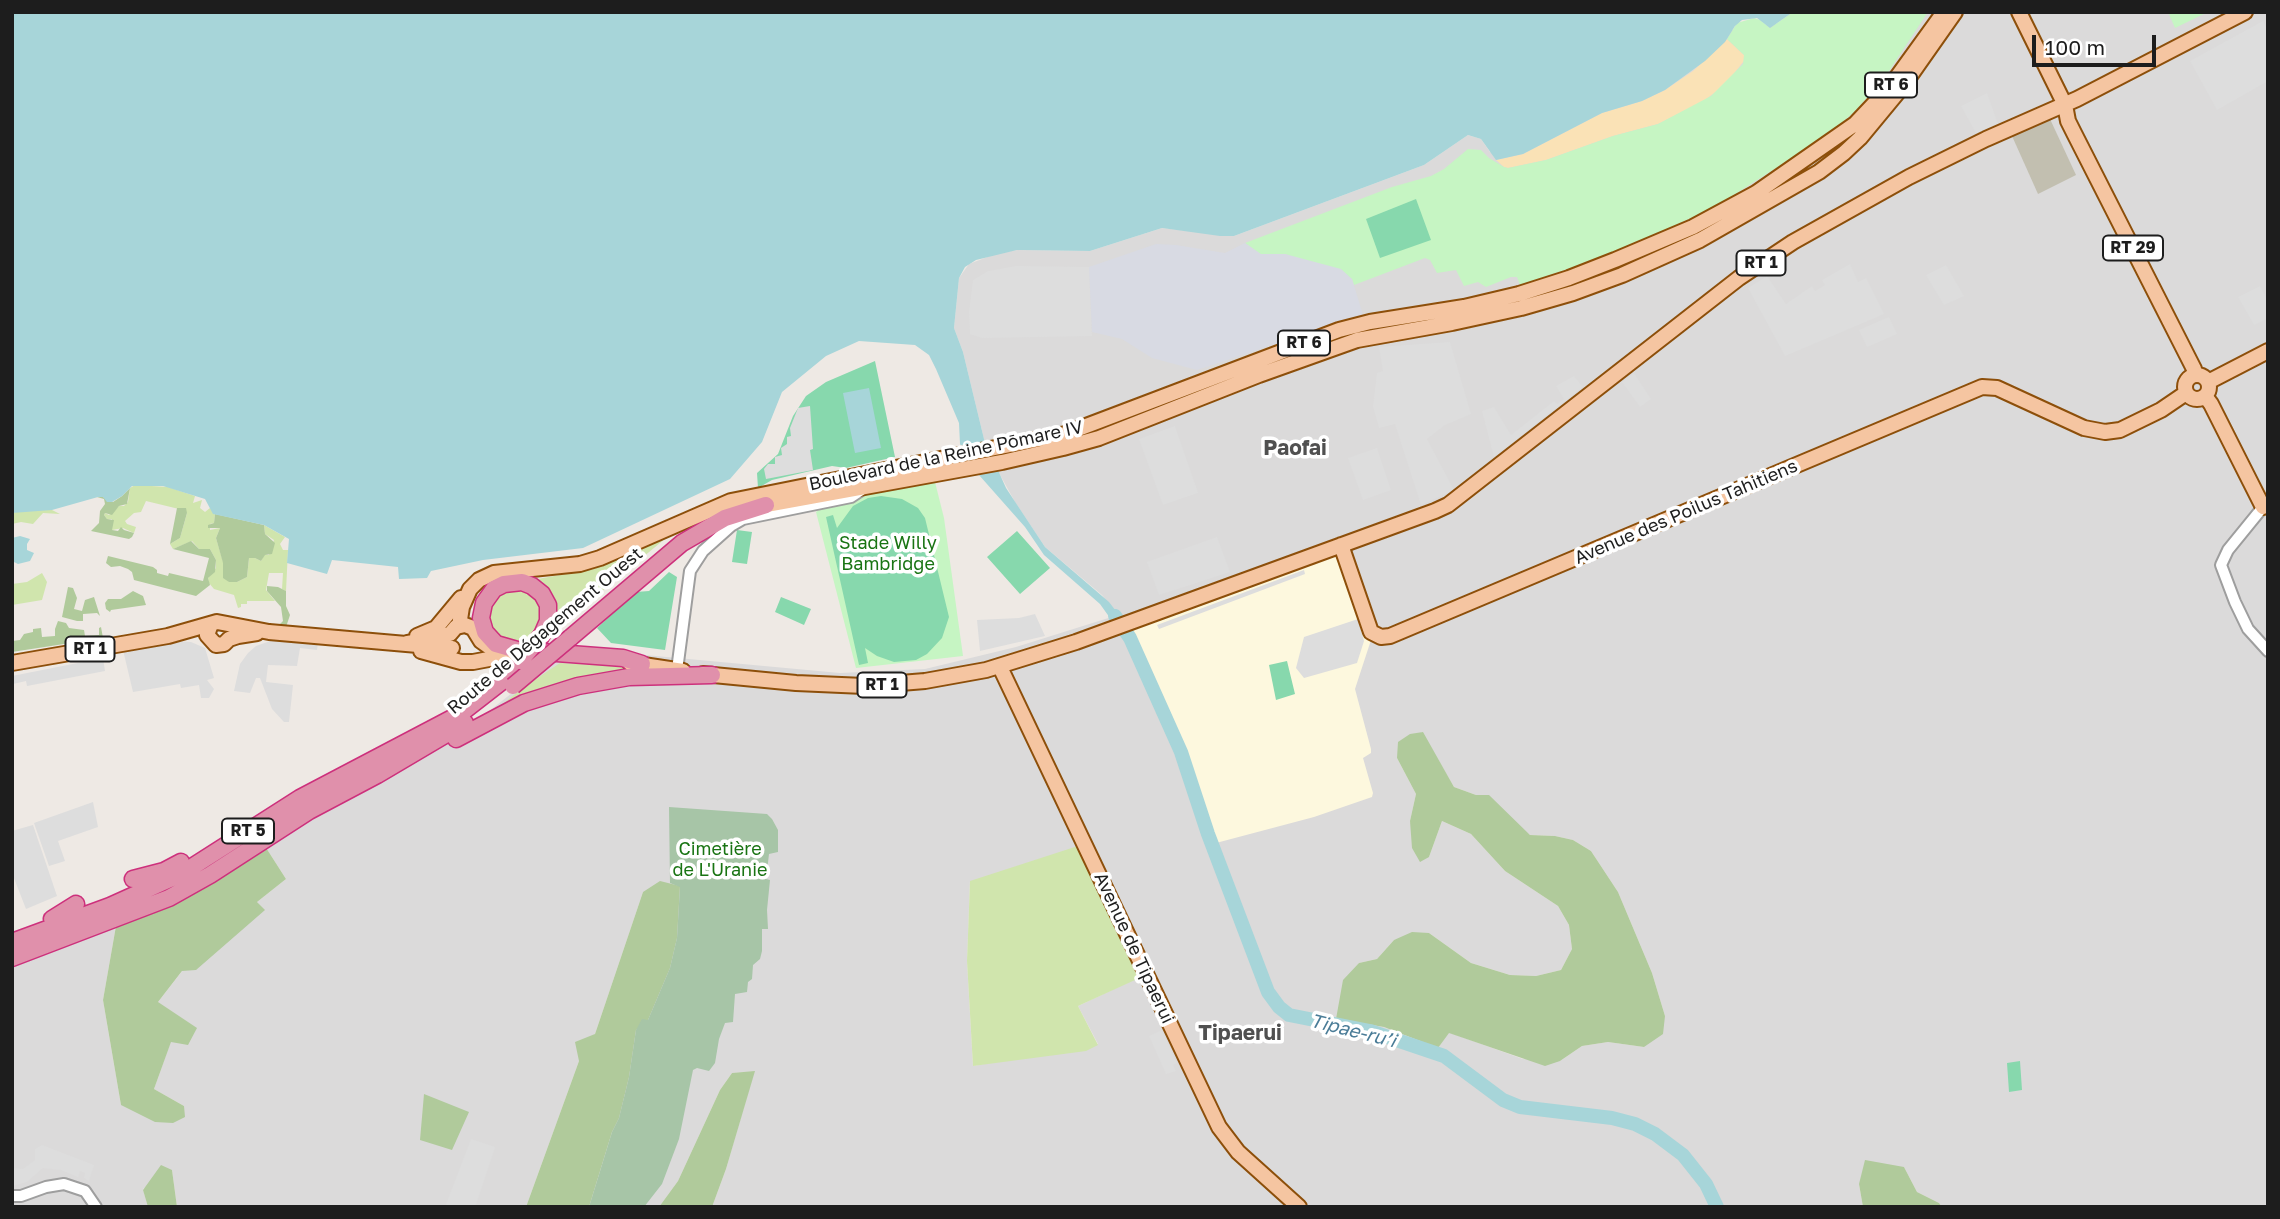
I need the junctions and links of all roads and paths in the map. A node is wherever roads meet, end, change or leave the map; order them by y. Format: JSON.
{"nodes":[{"id":1,"x":1936,"y":12,"type":"edge"},
{"id":2,"x":1944,"y":12,"type":"edge"},
{"id":3,"x":1955,"y":12,"type":"edge"},
{"id":4,"x":1966,"y":12,"type":"edge"},
{"id":5,"x":2010,"y":12,"type":"edge"},
{"id":6,"x":2019,"y":12,"type":"edge"},
{"id":7,"x":2245,"y":12,"type":"edge"},
{"id":8,"x":2061,"y":107,"type":"junction"},
{"id":9,"x":1860,"y":138,"type":"junction"},
{"id":10,"x":1825,"y":145,"type":"junction"},
{"id":11,"x":2268,"y":352,"type":"edge"},
{"id":12,"x":2202,"y":384,"type":"junction"},
{"id":13,"x":955,"y":463,"type":"junction"},
{"id":14,"x":865,"y":488,"type":"junction"},
{"id":15,"x":761,"y":500,"type":"junction"},
{"id":16,"x":2263,"y":507,"type":"joint"},
{"id":17,"x":1341,"y":545,"type":"junction"},
{"id":18,"x":496,"y":588,"type":"junction"},
{"id":19,"x":470,"y":589,"type":"junction"},
{"id":20,"x":217,"y":623,"type":"junction"},
{"id":21,"x":269,"y":632,"type":"junction"},
{"id":22,"x":566,"y":635,"type":"junction"},
{"id":23,"x":168,"y":636,"type":"junction"},
{"id":24,"x":464,"y":637,"type":"junction"},
{"id":25,"x":229,"y":639,"type":"junction"},
{"id":26,"x":209,"y":640,"type":"junction"},
{"id":27,"x":379,"y":642,"type":"junction"},
{"id":28,"x":402,"y":643,"type":"junction"},
{"id":29,"x":2268,"y":650,"type":"edge"},
{"id":30,"x":520,"y":660,"type":"junction"},
{"id":31,"x":12,"y":663,"type":"edge"},
{"id":32,"x":642,"y":664,"type":"junction"},
{"id":33,"x":1000,"y":667,"type":"junction"},
{"id":34,"x":677,"y":670,"type":"junction"},
{"id":35,"x":712,"y":675,"type":"junction"},
{"id":36,"x":377,"y":775,"type":"junction"},
{"id":37,"x":235,"y":841,"type":"junction"},
{"id":38,"x":132,"y":879,"type":"dead end"},
{"id":39,"x":76,"y":904,"type":"dead end"},
{"id":40,"x":12,"y":940,"type":"edge"},
{"id":41,"x":12,"y":958,"type":"edge"},
{"id":42,"x":12,"y":1196,"type":"edge"},
{"id":43,"x":96,"y":1207,"type":"edge"},
{"id":44,"x":1299,"y":1207,"type":"edge"}],
"edges":[{"from":1,"to":10,"type":"main road"},
{"from":2,"to":10,"type":"main road","name":"Boulevard de la Reine Pōmare IV","number":"RT 6"},
{"from":3,"to":9,"type":"main road","name":"Boulevard de la Reine Pōmare IV","number":"RT 6"},
{"from":4,"to":9,"type":"main road"},
{"from":5,"to":8,"type":"main road","number":"RT 29"},
{"from":6,"to":8,"type":"main road","number":"RT 29"},
{"from":7,"to":8,"type":"main road","number":"RT 1"},
{"from":8,"to":12,"type":"main road","number":"RT 29"},
{"from":8,"to":17,"type":"main road","number":"RT 1"},
{"from":9,"to":13,"type":"main road","name":"Boulevard de la Reine Pōmare IV","number":"RT 6"},
{"from":10,"to":13,"type":"main road","name":"Boulevard de la Reine Pōmare IV","number":"RT 6"},
{"from":11,"to":12,"type":"main road"},
{"from":12,"to":16,"type":"main road","number":"RT 29"},
{"from":12,"to":17,"type":"main road","name":"Avenue des Poilus Tahitiens"},
{"from":13,"to":14,"type":"main road","name":"Boulevard de la Reine Pōmare IV","number":"RT 6"},
{"from":13,"to":15,"type":"main road","name":"Boulevard de la Reine Pōmare IV","number":"RT 6"},
{"from":14,"to":15,"type":"main road","name":"Boulevard de la Reine Pōmare IV","number":"RT 6"},
{"from":14,"to":34,"type":"street"},
{"from":15,"to":19,"type":"main road"},
{"from":15,"to":22,"type":"highway","name":"Route de Dégagement Ouest","number":"RT 5"},
{"from":16,"to":29,"type":"street"},
{"from":17,"to":33,"type":"main road","number":"RT 1"},
{"from":18,"to":24,"type":"highway"},
{"from":18,"to":30,"type":"highway","bridge":true},
{"from":18,"to":32,"type":"highway"},
{"from":19,"to":24,"type":"main road"},
{"from":19,"to":28,"type":"main road"},
{"from":20,"to":21,"type":"main road","number":"RT 1"},
{"from":20,"to":23,"type":"main road","number":"RT 1"},
{"from":20,"to":25,"type":"main road"},
{"from":20,"to":26,"type":"main road"},
{"from":21,"to":25,"type":"main road","number":"RT 1"},
{"from":21,"to":27,"type":"main road","number":"RT 1"},
{"from":22,"to":30,"type":"highway","name":"Route de Dégagement Ouest","number":"RT 5"},
{"from":22,"to":36,"type":"highway","name":"Route de Dégagement Ouest","number":"RT 5","bridge":true},
{"from":23,"to":26,"type":"main road","number":"RT 1"},
{"from":23,"to":31,"type":"main road","number":"RT 1"},
{"from":24,"to":28,"type":"main road","number":"RT 1"},
{"from":24,"to":30,"type":"main road","number":"RT 1"},
{"from":25,"to":26,"type":"main road","number":"RT 1"},
{"from":27,"to":28,"type":"main road","number":"RT 1"},
{"from":27,"to":30,"type":"main road","number":"RT 1"},
{"from":30,"to":32,"type":"main road","number":"RT 1"},
{"from":30,"to":37,"type":"highway","name":"Route de Dégagement Ouest","number":"RT 5"},
{"from":32,"to":34,"type":"main road","number":"RT 1"},
{"from":33,"to":35,"type":"main road","number":"RT 1"},
{"from":33,"to":44,"type":"main road","name":"Avenue de Tipaerui"},
{"from":34,"to":35,"type":"main road","number":"RT 1"},
{"from":35,"to":36,"type":"highway"},
{"from":36,"to":41,"type":"highway","name":"Route de Dégagement Ouest","number":"RT 5"},
{"from":37,"to":38,"type":"highway"},
{"from":37,"to":40,"type":"highway","name":"Route de Dégagement Ouest","number":"RT 5"},
{"from":39,"to":40,"type":"highway"},
{"from":42,"to":43,"type":"street"}]}
